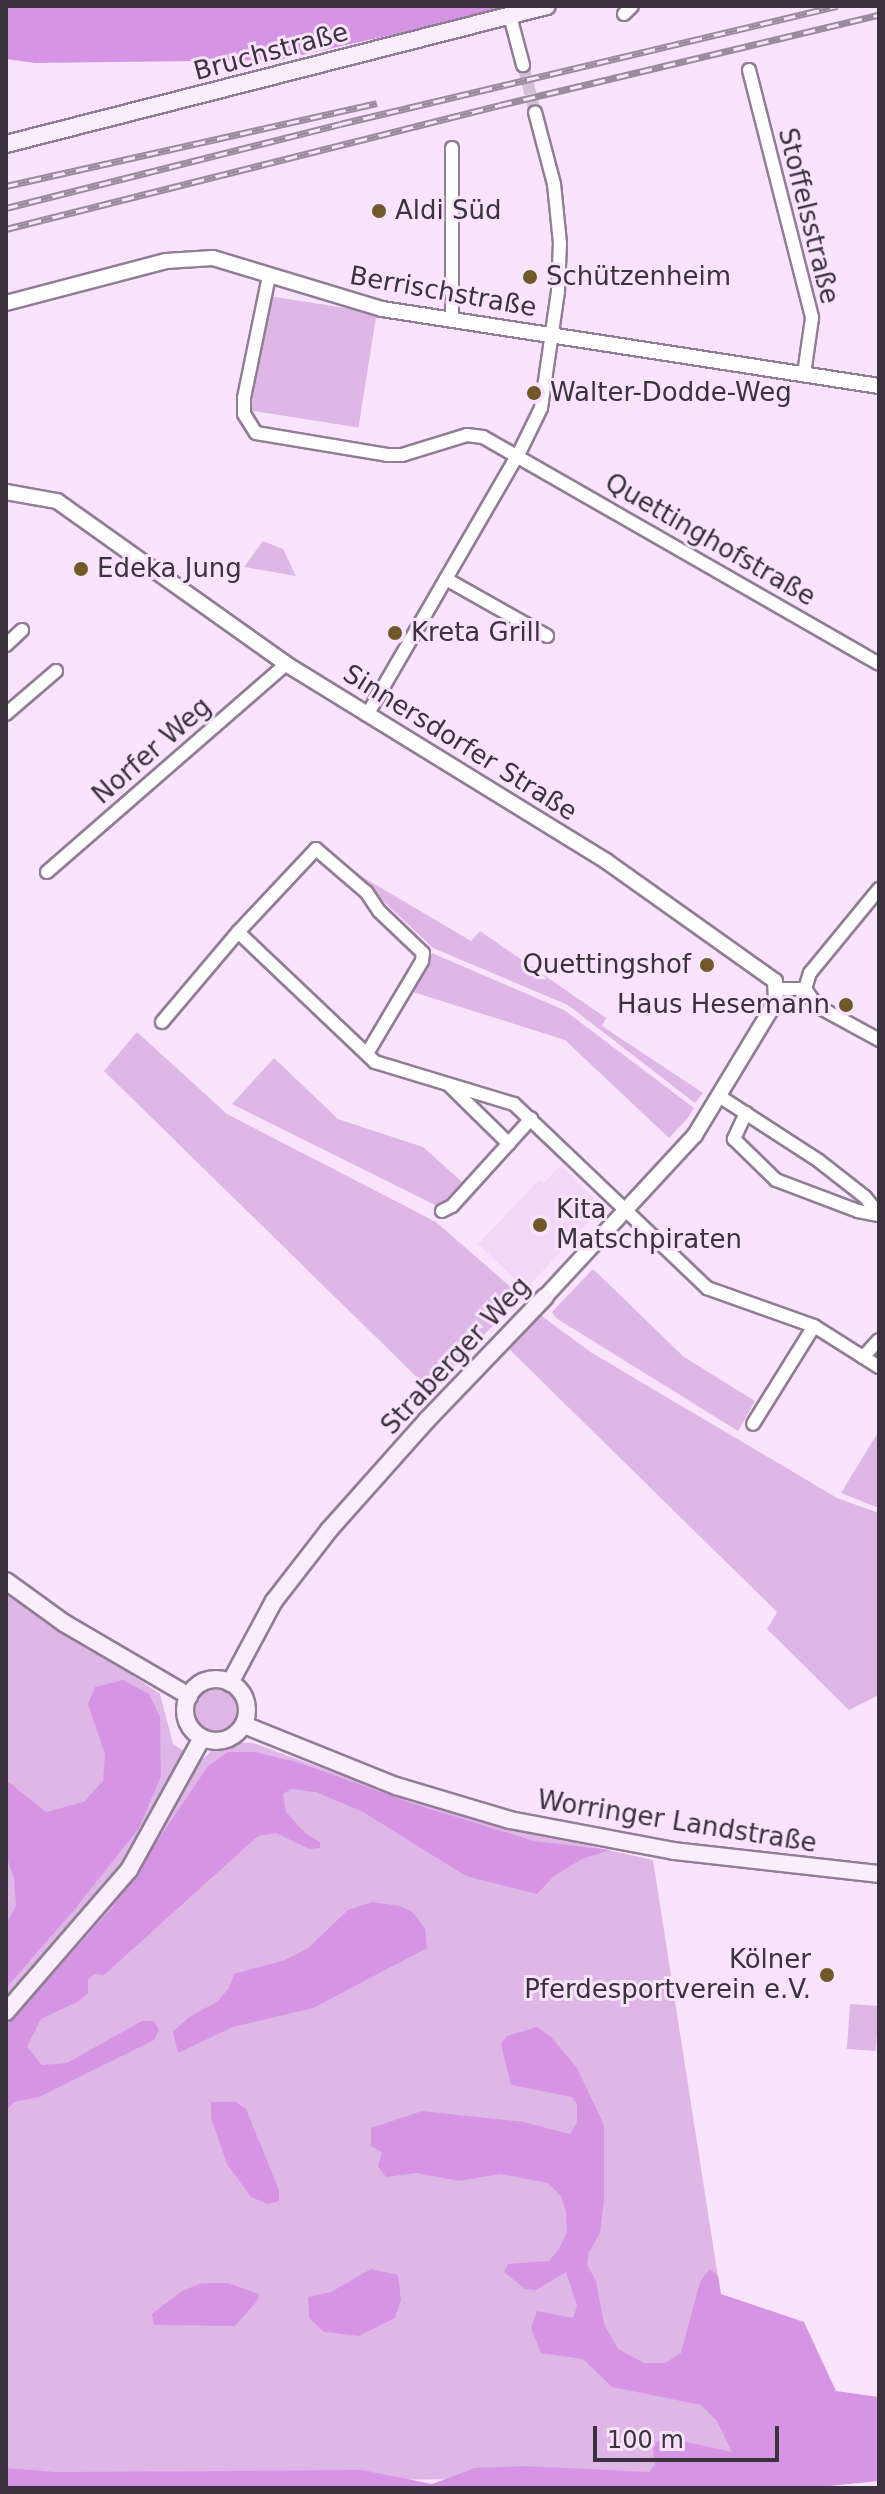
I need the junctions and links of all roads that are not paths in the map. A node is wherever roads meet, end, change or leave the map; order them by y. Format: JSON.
{"nodes":[{"id":1,"x":547,"y":6,"type":"edge"},
{"id":2,"x":510,"y":16,"type":"junction"},
{"id":3,"x":523,"y":65,"type":"tunnel mouth"},
{"id":4,"x":749,"y":70,"type":"dead end"},
{"id":5,"x":535,"y":112,"type":"tunnel mouth"},
{"id":6,"x":6,"y":144,"type":"edge"},
{"id":7,"x":452,"y":148,"type":"dead end"},
{"id":8,"x":269,"y":276,"type":"junction"},
{"id":9,"x":6,"y":303,"type":"edge"},
{"id":10,"x":452,"y":321,"type":"junction"},
{"id":11,"x":552,"y":336,"type":"junction"},
{"id":12,"x":804,"y":374,"type":"junction"},
{"id":13,"x":879,"y":386,"type":"edge"},
{"id":14,"x":518,"y":455,"type":"junction"},
{"id":15,"x":6,"y":492,"type":"edge"},
{"id":16,"x":446,"y":579,"type":"junction"},
{"id":17,"x":22,"y":630,"type":"dead end"},
{"id":18,"x":547,"y":636,"type":"dead end"},
{"id":19,"x":6,"y":645,"type":"edge"},
{"id":20,"x":286,"y":664,"type":"junction"},
{"id":21,"x":879,"y":664,"type":"edge"},
{"id":22,"x":56,"y":671,"type":"dead end"},
{"id":23,"x":6,"y":714,"type":"edge"},
{"id":24,"x":367,"y":715,"type":"junction"},
{"id":25,"x":47,"y":872,"type":"dead end"},
{"id":26,"x":879,"y":889,"type":"edge"},
{"id":27,"x":238,"y":932,"type":"junction"},
{"id":28,"x":778,"y":989,"type":"junction"},
{"id":29,"x":805,"y":989,"type":"junction"},
{"id":30,"x":162,"y":1022,"type":"dead end"},
{"id":31,"x":879,"y":1040,"type":"edge"},
{"id":32,"x":368,"y":1052,"type":"junction"},
{"id":33,"x":449,"y":1085,"type":"junction"},
{"id":34,"x":719,"y":1096,"type":"junction"},
{"id":35,"x":746,"y":1113,"type":"junction"},
{"id":36,"x":531,"y":1119,"type":"junction"},
{"id":37,"x":509,"y":1144,"type":"junction"},
{"id":38,"x":623,"y":1209,"type":"junction"},
{"id":39,"x":442,"y":1211,"type":"dead end"},
{"id":40,"x":879,"y":1214,"type":"edge"},
{"id":41,"x":545,"y":1297,"type":"joint"},
{"id":42,"x":814,"y":1326,"type":"junction"},
{"id":43,"x":879,"y":1340,"type":"edge"},
{"id":44,"x":863,"y":1357,"type":"junction"},
{"id":45,"x":879,"y":1367,"type":"edge"},
{"id":46,"x":753,"y":1424,"type":"dead end"},
{"id":47,"x":6,"y":1581,"type":"edge"},
{"id":48,"x":230,"y":1683,"type":"junction"},
{"id":49,"x":189,"y":1696,"type":"junction"},
{"id":50,"x":244,"y":1725,"type":"junction"},
{"id":51,"x":202,"y":1738,"type":"junction"},
{"id":52,"x":879,"y":1874,"type":"edge"},
{"id":53,"x":6,"y":2012,"type":"edge"}],
"edges":[{"from":1,"to":2,"type":"main road","name":"Bruchstraße"},
{"from":2,"to":3,"type":"street"},
{"from":2,"to":6,"type":"main road","name":"Bruchstraße"},
{"from":4,"to":12,"type":"street","name":"Stoffelsstraße"},
{"from":5,"to":11,"type":"street"},
{"from":7,"to":10,"type":"street"},
{"from":8,"to":9,"type":"street","name":"Berrischstraße"},
{"from":8,"to":10,"type":"street","name":"Berrischstraße"},
{"from":8,"to":14,"type":"street","name":"Quettinghofstraße"},
{"from":10,"to":11,"type":"street","name":"Berrischstraße"},
{"from":11,"to":12,"type":"street","name":"Berrischstraße"},
{"from":11,"to":14,"type":"street"},
{"from":12,"to":13,"type":"street","name":"Berrischstraße"},
{"from":14,"to":16,"type":"street"},
{"from":14,"to":21,"type":"street","name":"Quettinghofstraße"},
{"from":15,"to":20,"type":"street","name":"Sinnersdorfer Straße"},
{"from":16,"to":18,"type":"street"},
{"from":16,"to":24,"type":"street"},
{"from":17,"to":19,"type":"street"},
{"from":20,"to":24,"type":"street","name":"Sinnersdorfer Straße"},
{"from":20,"to":25,"type":"street","name":"Norfer Weg"},
{"from":22,"to":23,"type":"street"},
{"from":24,"to":28,"type":"street","name":"Sinnersdorfer Straße"},
{"from":26,"to":29,"type":"street"},
{"from":27,"to":30,"type":"street"},
{"from":27,"to":32,"type":"street"},
{"from":27,"to":32,"type":"street"},
{"from":28,"to":29,"type":"street"},
{"from":28,"to":34,"type":"street","name":"Straberger Weg"},
{"from":29,"to":31,"type":"street"},
{"from":32,"to":33,"type":"street"},
{"from":33,"to":36,"type":"street"},
{"from":33,"to":37,"type":"street"},
{"from":34,"to":35,"type":"street"},
{"from":34,"to":38,"type":"street","name":"Straberger Weg"},
{"from":35,"to":40,"type":"street"},
{"from":35,"to":40,"type":"street"},
{"from":36,"to":37,"type":"street"},
{"from":36,"to":38,"type":"street"},
{"from":37,"to":39,"type":"street"},
{"from":38,"to":41,"type":"street","name":"Straberger Weg"},
{"from":38,"to":42,"type":"street"},
{"from":41,"to":48,"type":"main road","name":"Straberger Weg"},
{"from":42,"to":44,"type":"street"},
{"from":42,"to":46,"type":"street"},
{"from":43,"to":44,"type":"street"},
{"from":44,"to":45,"type":"street"},
{"from":47,"to":49,"type":"main road"},
{"from":48,"to":49,"type":"main road"},
{"from":48,"to":50,"type":"main road"},
{"from":49,"to":51,"type":"main road"},
{"from":50,"to":51,"type":"main road"},
{"from":50,"to":52,"type":"main road","name":"Worringer Landstraße"},
{"from":51,"to":53,"type":"main road"}]}
